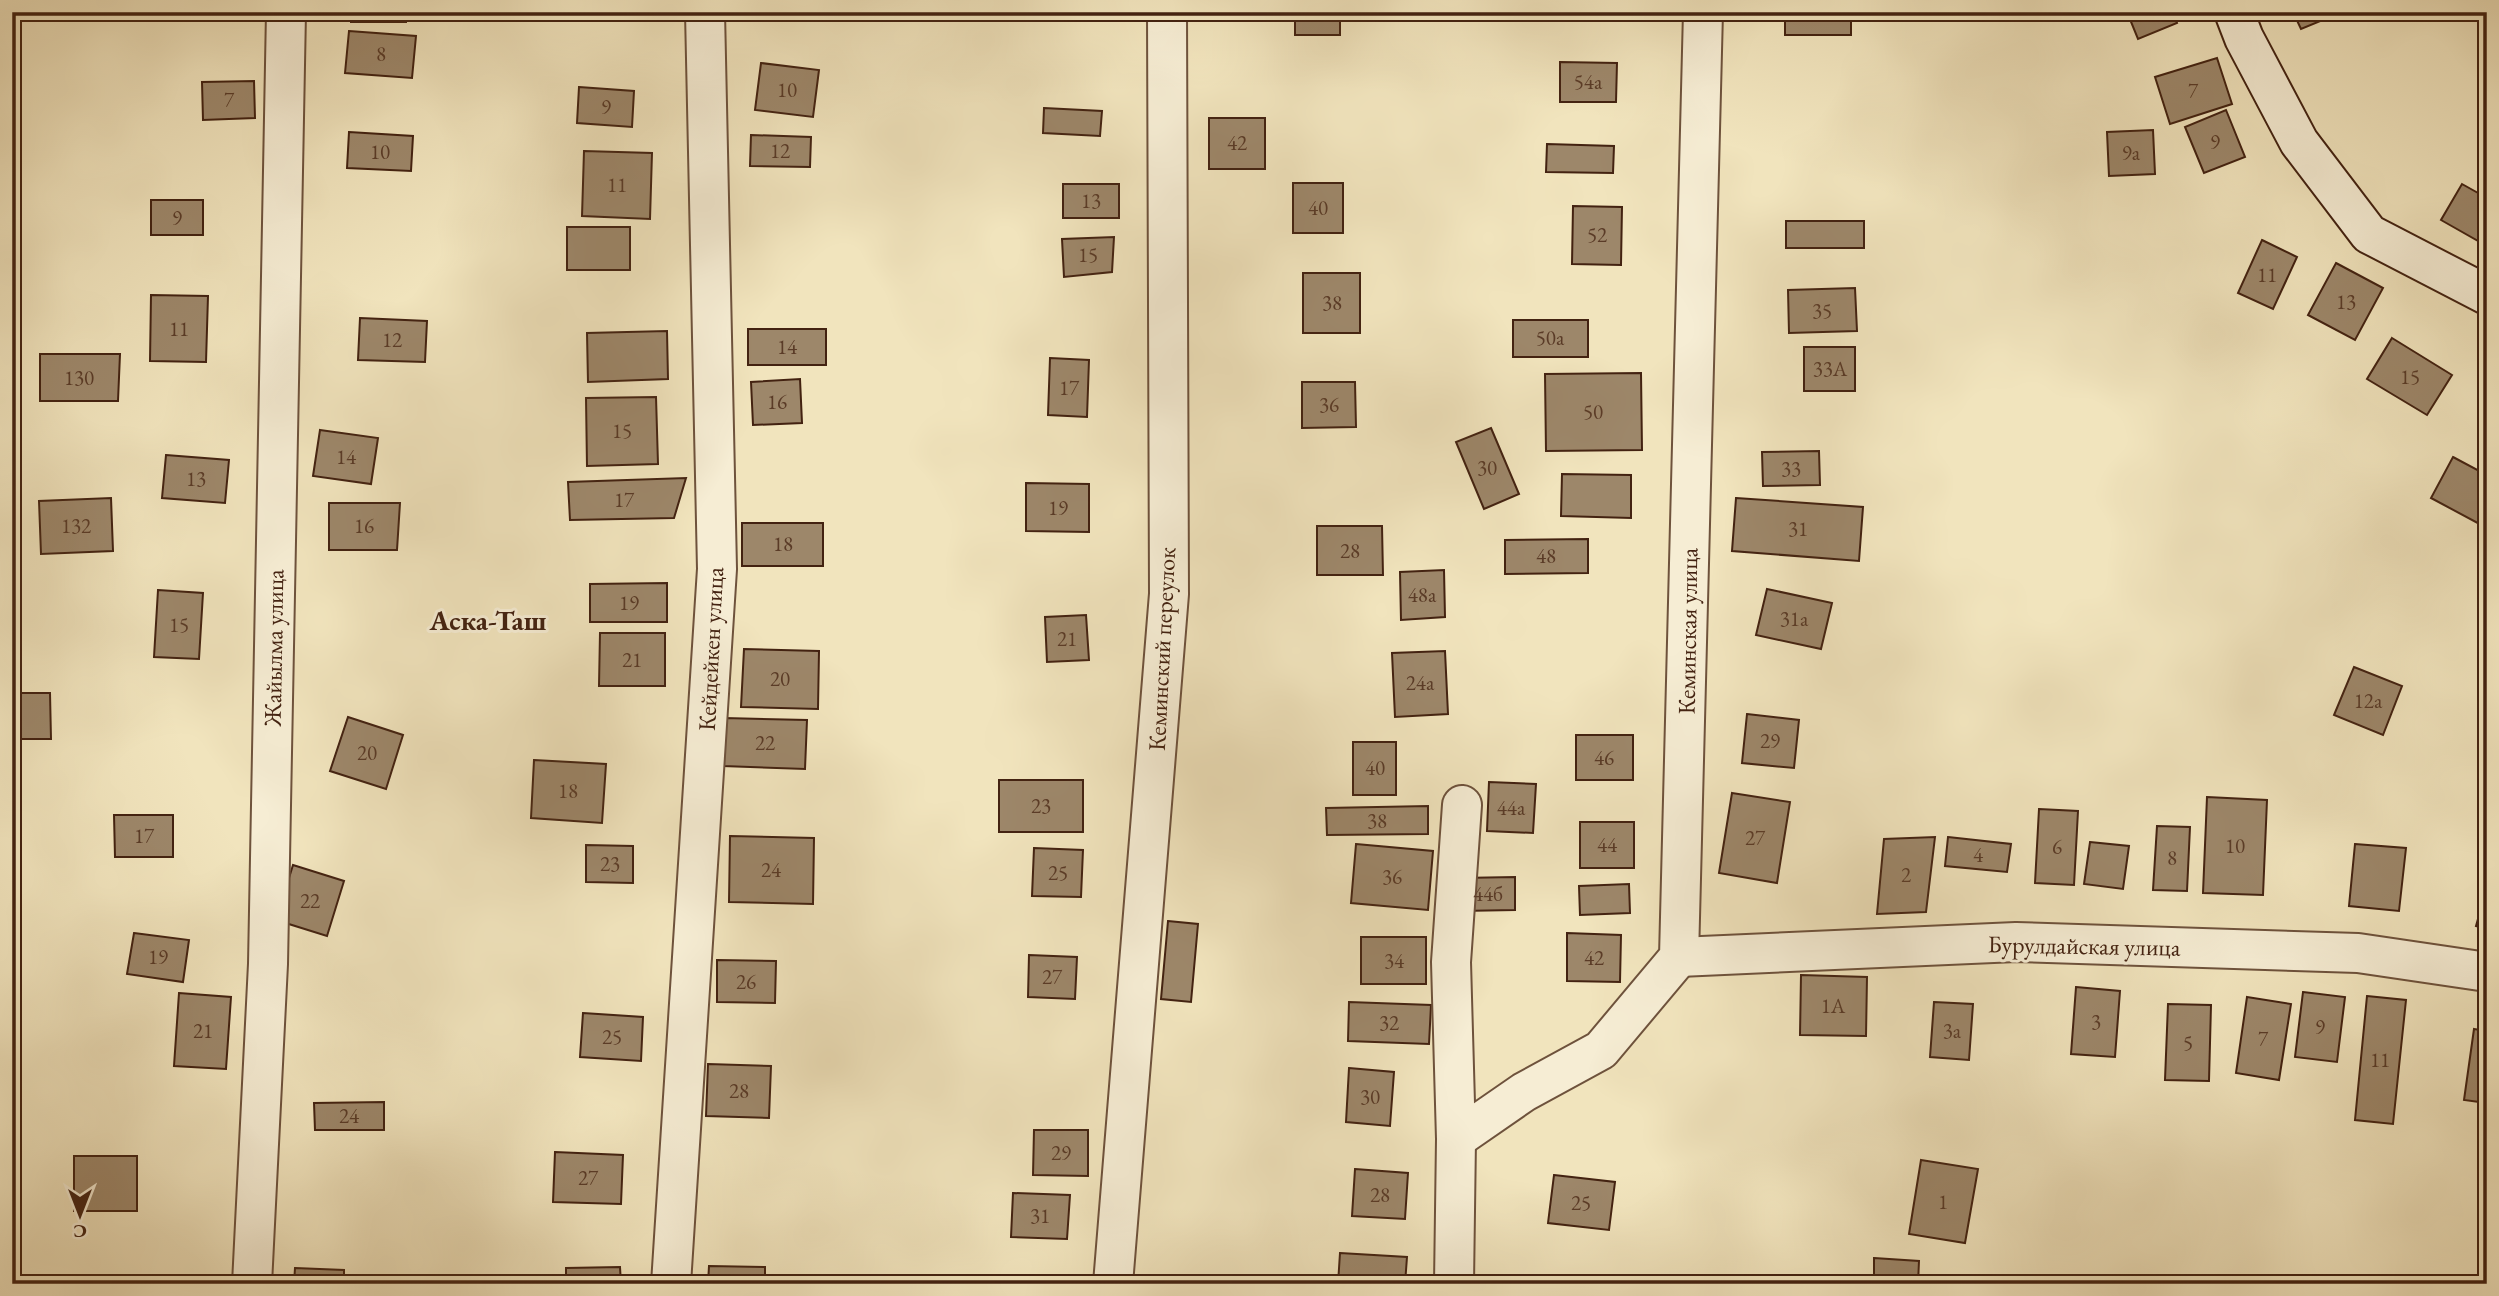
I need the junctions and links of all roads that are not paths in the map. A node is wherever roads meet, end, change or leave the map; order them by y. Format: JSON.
{"nodes":[{"id":1,"x":286,"y":12,"type":"edge"},
{"id":2,"x":705,"y":12,"type":"edge"},
{"id":3,"x":1167,"y":12,"type":"edge"},
{"id":4,"x":1703,"y":12,"type":"edge"},
{"id":5,"x":2234,"y":12,"type":"edge"},
{"id":6,"x":2487,"y":295,"type":"edge"},
{"id":7,"x":1462,"y":805,"type":"dead end"},
{"id":8,"x":1679,"y":957,"type":"junction"},
{"id":9,"x":2487,"y":972,"type":"edge"},
{"id":10,"x":1456,"y":1139,"type":"junction"},
{"id":11,"x":252,"y":1284,"type":"edge"},
{"id":12,"x":671,"y":1284,"type":"edge"},
{"id":13,"x":1113,"y":1284,"type":"edge"},
{"id":14,"x":1454,"y":1284,"type":"edge"}],
"edges":[{"from":1,"to":11,"type":"street","name":"Жайылма улица"},
{"from":2,"to":12,"type":"street","name":"Кейдейкен улица"},
{"from":3,"to":13,"type":"street","name":"Кеминский переулок"},
{"from":4,"to":8,"type":"street","name":"Кеминская улица"},
{"from":5,"to":6,"type":"street"},
{"from":7,"to":10,"type":"street"},
{"from":8,"to":9,"type":"street","name":"Бурулдайская улица"},
{"from":8,"to":10,"type":"street"},
{"from":10,"to":14,"type":"street"}]}
